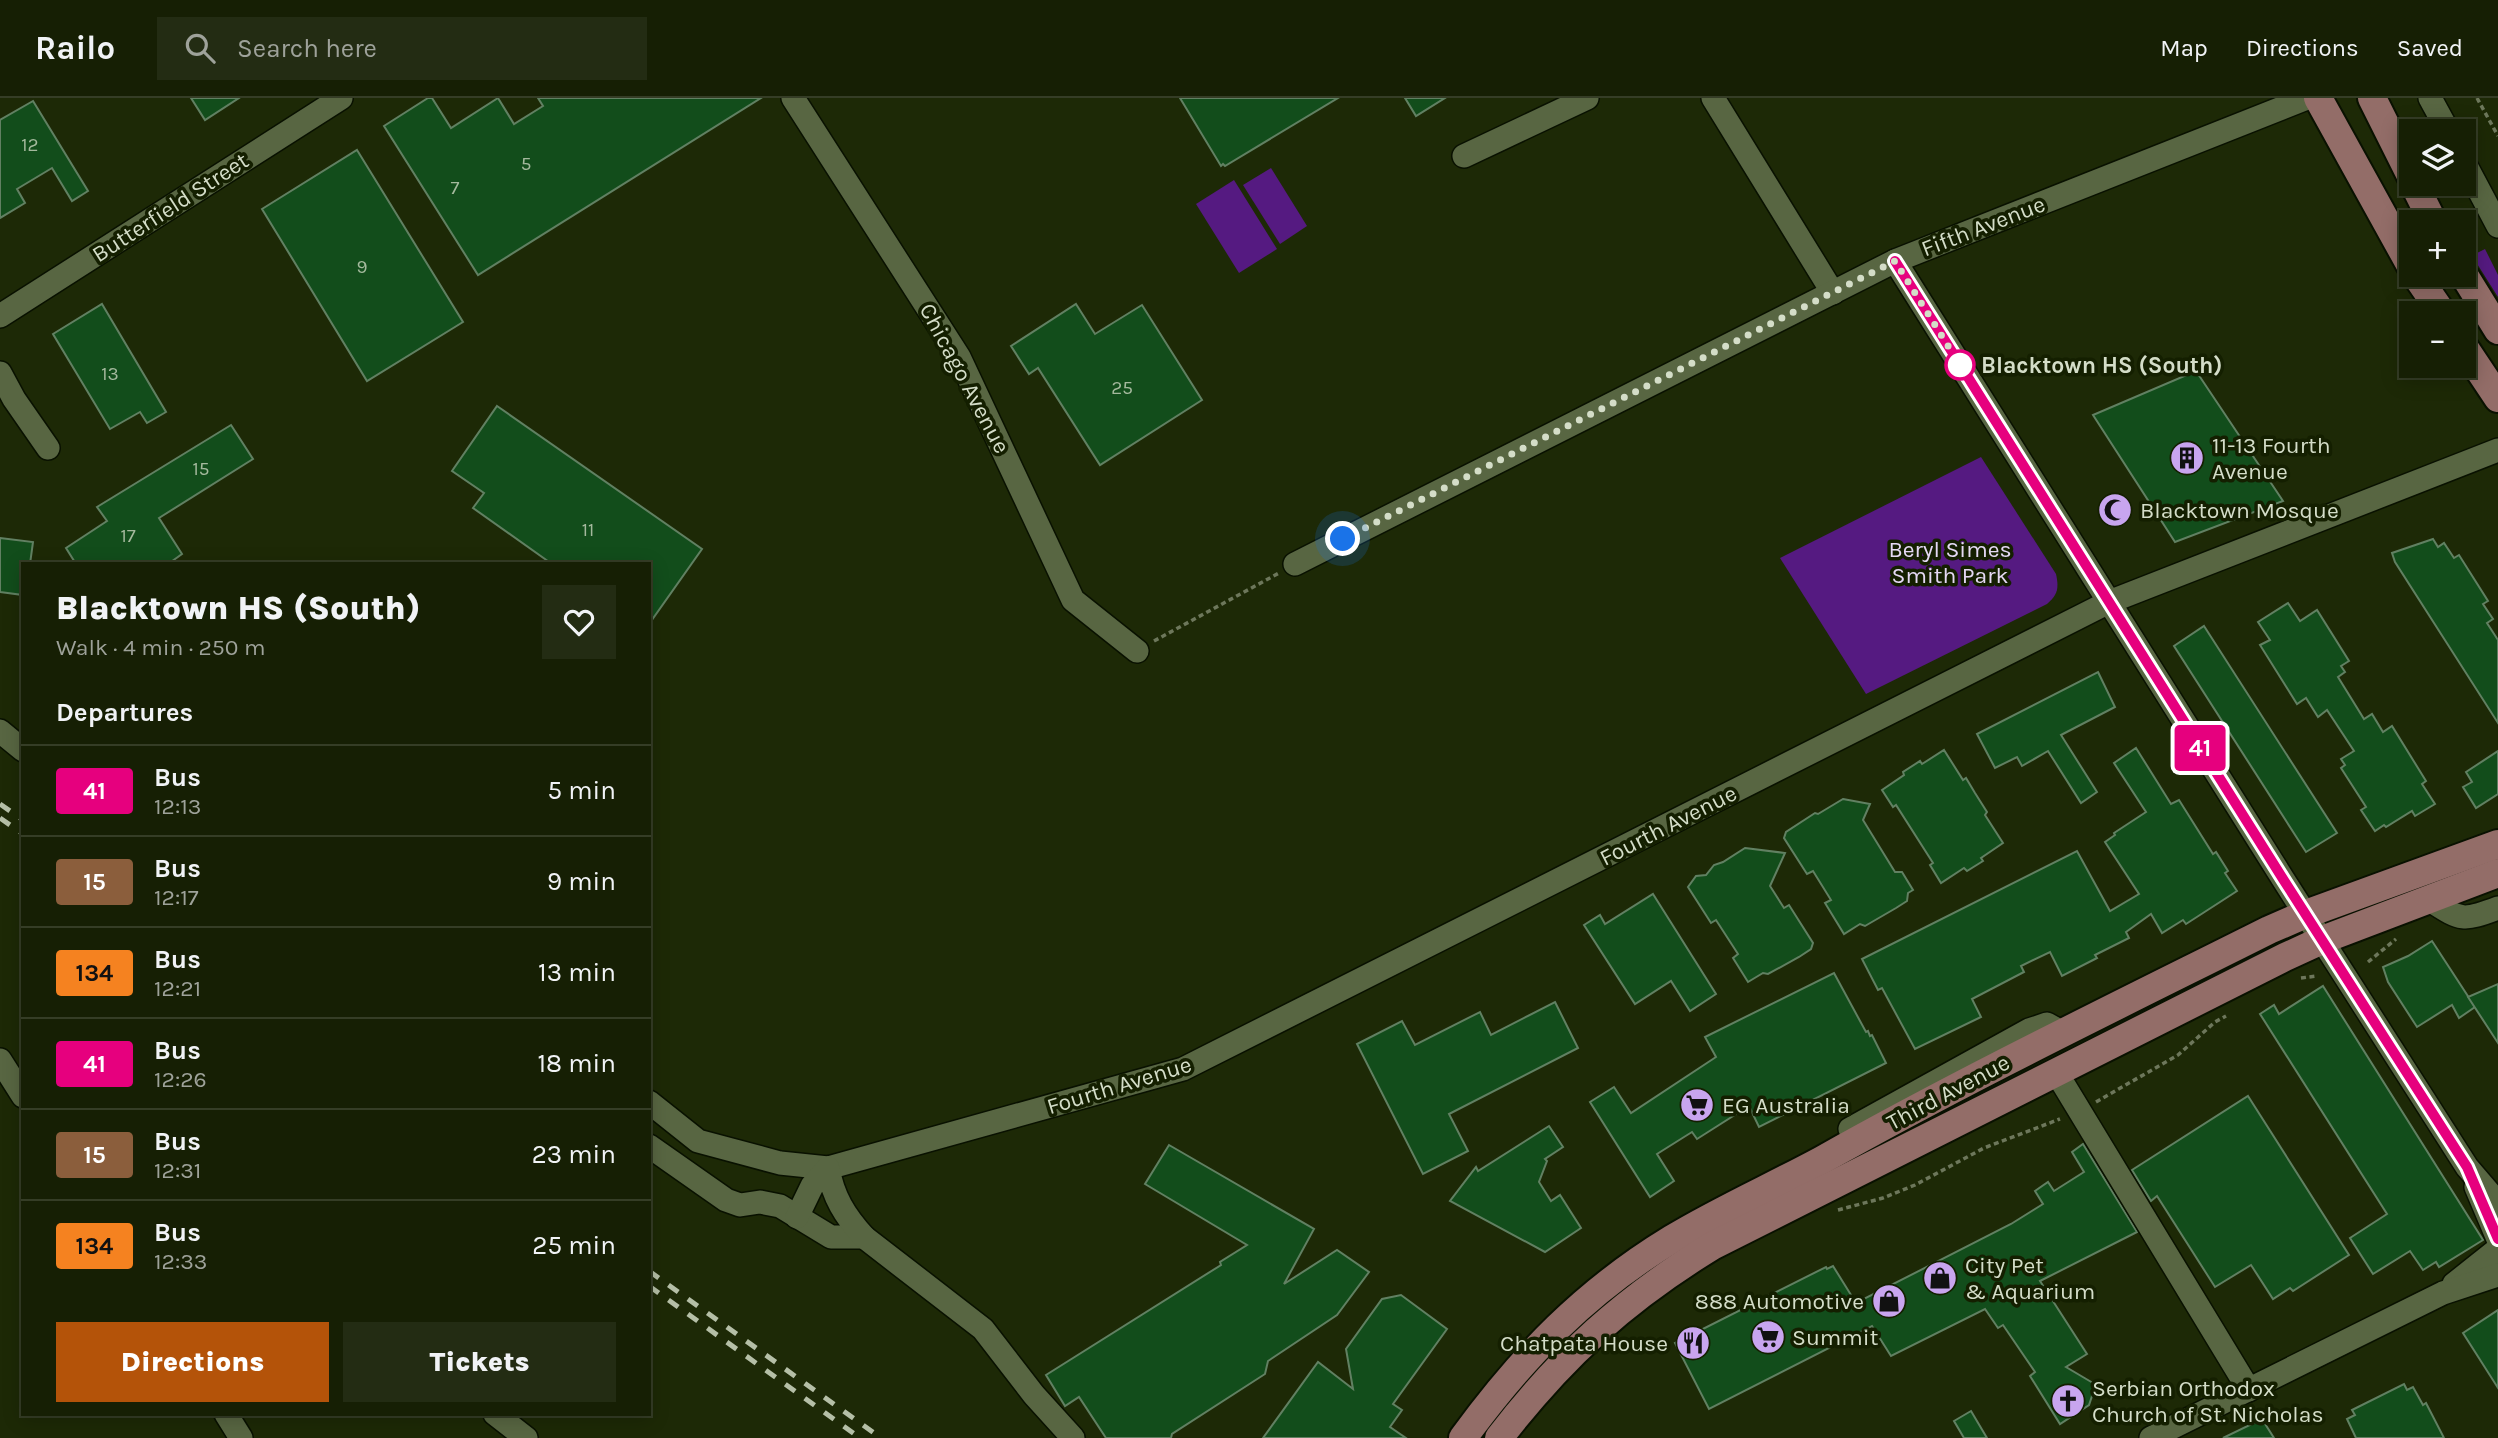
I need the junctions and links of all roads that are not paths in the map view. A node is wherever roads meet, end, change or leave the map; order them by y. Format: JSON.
{"nodes":[{"id":1,"x":341,"y":98,"type":"edge"},
{"id":2,"x":793,"y":98,"type":"edge"},
{"id":3,"x":1587,"y":98,"type":"edge"},
{"id":4,"x":1713,"y":98,"type":"edge"},
{"id":5,"x":2306,"y":98,"type":"edge"},
{"id":6,"x":2318,"y":98,"type":"edge"},
{"id":7,"x":2372,"y":98,"type":"edge"},
{"id":8,"x":2430,"y":98,"type":"edge"},
{"id":9,"x":2441,"y":119,"type":"edge"},
{"id":10,"x":2399,"y":152,"type":"edge"},
{"id":11,"x":1464,"y":156,"type":"dead end"},
{"id":12,"x":2476,"y":185,"type":"edge"},
{"id":13,"x":2498,"y":226,"type":"edge"},
{"id":14,"x":2399,"y":244,"type":"edge"},
{"id":15,"x":1895,"y":261,"type":"junction"},
{"id":16,"x":2471,"y":287,"type":"edge"},
{"id":17,"x":1833,"y":293,"type":"junction"},
{"id":18,"x":0,"y":316,"type":"edge"},
{"id":19,"x":2498,"y":330,"type":"edge"},
{"id":20,"x":2476,"y":364,"type":"edge"},
{"id":21,"x":0,"y":373,"type":"edge"},
{"id":22,"x":2498,"y":398,"type":"edge"},
{"id":23,"x":48,"y":447,"type":"dead end"},
{"id":24,"x":2498,"y":450,"type":"edge"},
{"id":25,"x":1295,"y":564,"type":"road end"},
{"id":26,"x":2109,"y":602,"type":"junction"},
{"id":27,"x":1137,"y":651,"type":"road end"},
{"id":28,"x":0,"y":731,"type":"edge"},
{"id":29,"x":21,"y":748,"type":"edge"},
{"id":30,"x":2498,"y":844,"type":"edge"},
{"id":31,"x":2498,"y":873,"type":"edge"},
{"id":32,"x":2428,"y":900,"type":"junction"},
{"id":33,"x":2498,"y":908,"type":"edge"},
{"id":34,"x":2306,"y":914,"type":"junction"},
{"id":35,"x":2322,"y":940,"type":"junction"},
{"id":36,"x":0,"y":1060,"type":"edge"},
{"id":37,"x":2056,"y":1073,"type":"junction"},
{"id":38,"x":21,"y":1093,"type":"edge"},
{"id":39,"x":651,"y":1104,"type":"edge"},
{"id":40,"x":651,"y":1147,"type":"edge"},
{"id":41,"x":2467,"y":1167,"type":"junction"},
{"id":42,"x":828,"y":1168,"type":"junction"},
{"id":43,"x":2498,"y":1203,"type":"edge"},
{"id":44,"x":797,"y":1217,"type":"junction"},
{"id":45,"x":864,"y":1237,"type":"junction"},
{"id":46,"x":2498,"y":1239,"type":"edge"},
{"id":47,"x":2498,"y":1248,"type":"edge"},
{"id":48,"x":2498,"y":1257,"type":"edge"},
{"id":49,"x":2498,"y":1275,"type":"edge"},
{"id":50,"x":2443,"y":1293,"type":"junction"},
{"id":51,"x":2249,"y":1390,"type":"junction"},
{"id":52,"x":227,"y":1416,"type":"edge"},
{"id":53,"x":498,"y":1416,"type":"edge"},
{"id":54,"x":2166,"y":1435,"type":"edge"},
{"id":55,"x":241,"y":1438,"type":"edge"},
{"id":56,"x":526,"y":1438,"type":"edge"},
{"id":57,"x":1073,"y":1438,"type":"edge"},
{"id":58,"x":1463,"y":1438,"type":"edge"},
{"id":59,"x":1499,"y":1438,"type":"edge"}],
"edges":[{"from":1,"to":18,"type":"street","name":"Butterfield Street"},
{"from":2,"to":27,"type":"street","name":"Chicago Avenue"},
{"from":3,"to":11,"type":"street"},
{"from":4,"to":17,"type":"street"},
{"from":5,"to":15,"type":"street","name":"Fifth Avenue"},
{"from":6,"to":14,"type":"main road"},
{"from":7,"to":10,"type":"main road"},
{"from":8,"to":9,"type":"street"},
{"from":12,"to":13,"type":"street"},
{"from":15,"to":17,"type":"street","name":"Fifth Avenue"},
{"from":15,"to":26,"type":"street"},
{"from":16,"to":19,"type":"main road"},
{"from":17,"to":25,"type":"street","name":"Fifth Avenue"},
{"from":20,"to":22,"type":"main road"},
{"from":21,"to":23,"type":"street"},
{"from":24,"to":26,"type":"street","name":"Fourth Avenue"},
{"from":26,"to":34,"type":"street"},
{"from":26,"to":42,"type":"street","name":"Fourth Avenue"},
{"from":28,"to":29,"type":"street"},
{"from":30,"to":34,"type":"main road","name":"Third Avenue"},
{"from":31,"to":32,"type":"main road","name":"Third Avenue"},
{"from":32,"to":33,"type":"street"},
{"from":32,"to":35,"type":"main road","name":"Third Avenue"},
{"from":34,"to":35,"type":"street"},
{"from":34,"to":58,"type":"main road","name":"Third Avenue"},
{"from":35,"to":37,"type":"main road","name":"Third Avenue"},
{"from":35,"to":41,"type":"street"},
{"from":36,"to":38,"type":"street"},
{"from":37,"to":51,"type":"street"},
{"from":37,"to":59,"type":"main road","name":"Third Avenue"},
{"from":39,"to":42,"type":"street"},
{"from":40,"to":44,"type":"street"},
{"from":41,"to":43,"type":"street"},
{"from":41,"to":46,"type":"street"},
{"from":42,"to":44,"type":"street"},
{"from":42,"to":45,"type":"street"},
{"from":44,"to":45,"type":"street"},
{"from":45,"to":57,"type":"street"},
{"from":47,"to":48,"type":"street"},
{"from":47,"to":50,"type":"street"},
{"from":49,"to":50,"type":"street"},
{"from":50,"to":51,"type":"street"},
{"from":51,"to":54,"type":"street"},
{"from":52,"to":55,"type":"street"},
{"from":53,"to":56,"type":"street"}]}
